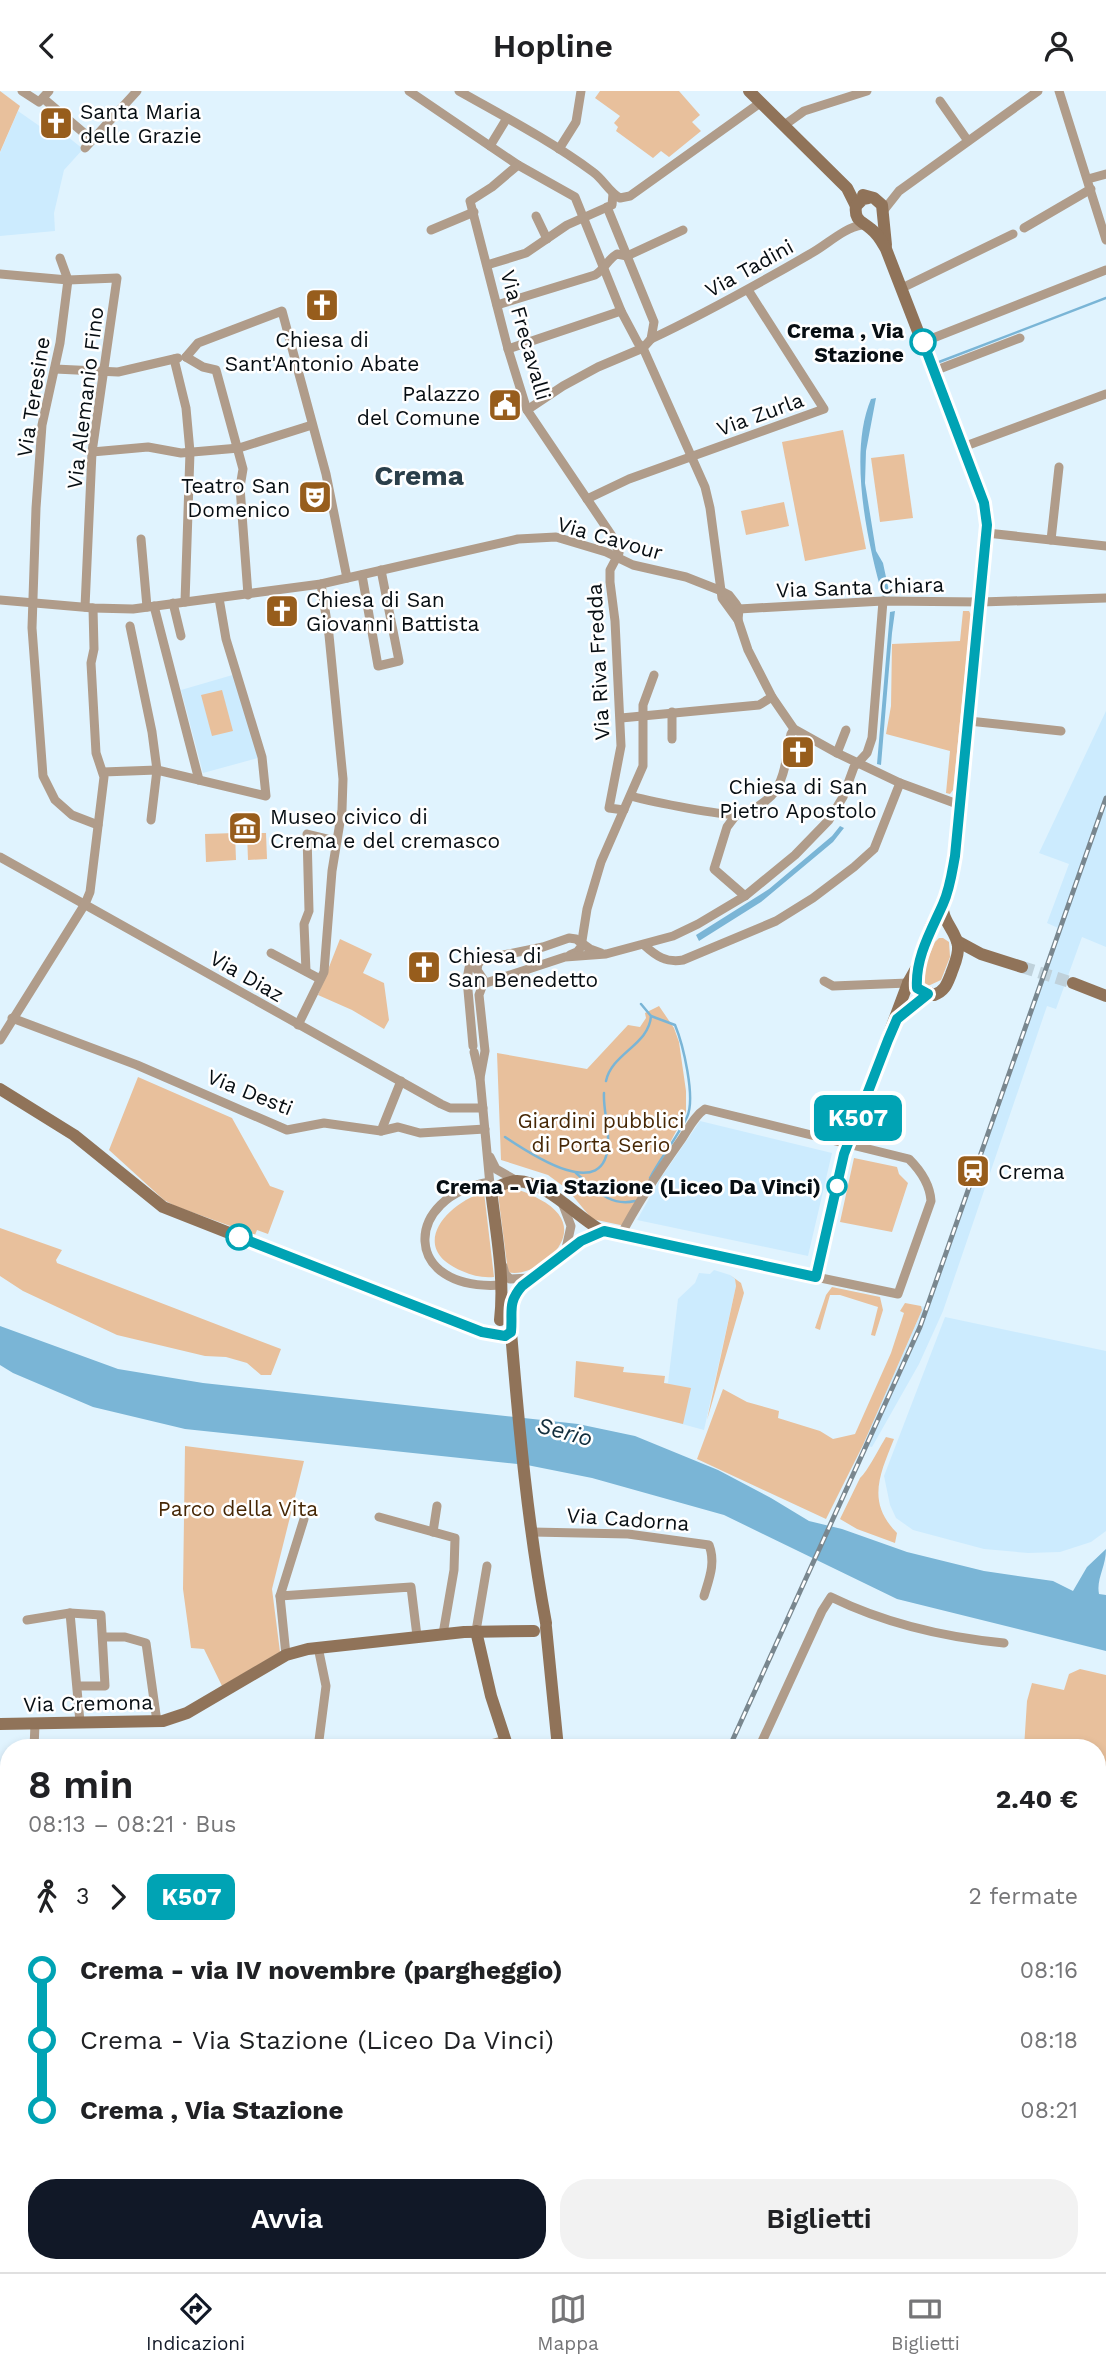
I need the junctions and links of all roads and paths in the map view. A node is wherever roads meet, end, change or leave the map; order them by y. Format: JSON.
{"nodes":[{"id":1,"x":22,"y":91,"type":"edge"},
{"id":2,"x":137,"y":91,"type":"edge"},
{"id":3,"x":409,"y":91,"type":"edge"},
{"id":4,"x":459,"y":91,"type":"edge"},
{"id":5,"x":581,"y":91,"type":"edge"},
{"id":6,"x":749,"y":91,"type":"edge"},
{"id":7,"x":867,"y":91,"type":"edge"},
{"id":8,"x":1038,"y":91,"type":"edge"},
{"id":9,"x":1059,"y":91,"type":"edge"},
{"id":10,"x":46,"y":95,"type":"edge"},
{"id":11,"x":419,"y":95,"type":"edge"},
{"id":12,"x":940,"y":101,"type":"dead end"},
{"id":13,"x":760,"y":103,"type":"junction"},
{"id":14,"x":507,"y":118,"type":"junction"},
{"id":15,"x":783,"y":127,"type":"junction"},
{"id":16,"x":91,"y":139,"type":"junction"},
{"id":17,"x":968,"y":141,"type":"junction"},
{"id":18,"x":490,"y":146,"type":"junction"},
{"id":19,"x":85,"y":148,"type":"dead end"},
{"id":20,"x":559,"y":149,"type":"junction"},
{"id":21,"x":518,"y":165,"type":"junction"},
{"id":22,"x":1106,"y":174,"type":"edge"},
{"id":23,"x":1088,"y":179,"type":"junction"},
{"id":24,"x":847,"y":188,"type":"junction"},
{"id":25,"x":1091,"y":189,"type":"junction"},
{"id":26,"x":899,"y":191,"type":"junction"},
{"id":27,"x":612,"y":194,"type":"junction"},
{"id":28,"x":871,"y":198,"type":"junction"},
{"id":29,"x":856,"y":206,"type":"junction"},
{"id":30,"x":607,"y":207,"type":"junction"},
{"id":31,"x":474,"y":212,"type":"junction"},
{"id":32,"x":884,"y":213,"type":"junction"},
{"id":33,"x":536,"y":216,"type":"dead end"},
{"id":34,"x":583,"y":217,"type":"junction"},
{"id":35,"x":865,"y":226,"type":"junction"},
{"id":36,"x":1024,"y":228,"type":"dead end"},
{"id":37,"x":431,"y":230,"type":"dead end"},
{"id":38,"x":683,"y":230,"type":"dead end"},
{"id":39,"x":1013,"y":234,"type":"dead end"},
{"id":40,"x":547,"y":239,"type":"junction"},
{"id":41,"x":1106,"y":240,"type":"edge"},
{"id":42,"x":886,"y":249,"type":"junction"},
{"id":43,"x":627,"y":256,"type":"junction"},
{"id":44,"x":60,"y":258,"type":"dead end"},
{"id":45,"x":487,"y":265,"type":"junction"},
{"id":46,"x":604,"y":270,"type":"junction"},
{"id":47,"x":1106,"y":270,"type":"edge"},
{"id":48,"x":0,"y":274,"type":"edge"},
{"id":49,"x":68,"y":280,"type":"junction"},
{"id":50,"x":902,"y":288,"type":"junction"},
{"id":51,"x":748,"y":289,"type":"junction"},
{"id":52,"x":497,"y":305,"type":"junction"},
{"id":53,"x":621,"y":311,"type":"junction"},
{"id":54,"x":1020,"y":338,"type":"dead end"},
{"id":55,"x":651,"y":339,"type":"junction"},
{"id":56,"x":923,"y":342,"type":"junction"},
{"id":57,"x":643,"y":348,"type":"junction"},
{"id":58,"x":508,"y":349,"type":"junction"},
{"id":59,"x":186,"y":357,"type":"junction"},
{"id":60,"x":174,"y":359,"type":"junction"},
{"id":61,"x":55,"y":369,"type":"junction"},
{"id":62,"x":934,"y":371,"type":"junction"},
{"id":63,"x":104,"y":372,"type":"junction"},
{"id":64,"x":1106,"y":394,"type":"edge"},
{"id":65,"x":527,"y":411,"type":"junction"},
{"id":66,"x":312,"y":425,"type":"junction"},
{"id":67,"x":962,"y":447,"type":"junction"},
{"id":68,"x":239,"y":449,"type":"junction"},
{"id":69,"x":92,"y":452,"type":"junction"},
{"id":70,"x":190,"y":453,"type":"junction"},
{"id":71,"x":693,"y":457,"type":"junction"},
{"id":72,"x":1059,"y":467,"type":"dead end"},
{"id":73,"x":587,"y":499,"type":"junction"},
{"id":74,"x":987,"y":533,"type":"junction"},
{"id":75,"x":141,"y":539,"type":"dead end"},
{"id":76,"x":1051,"y":540,"type":"junction"},
{"id":77,"x":1106,"y":546,"type":"edge"},
{"id":78,"x":618,"y":557,"type":"junction"},
{"id":79,"x":381,"y":571,"type":"junction"},
{"id":80,"x":362,"y":575,"type":"junction"},
{"id":81,"x":347,"y":578,"type":"junction"},
{"id":82,"x":321,"y":585,"type":"junction"},
{"id":83,"x":719,"y":590,"type":"junction"},
{"id":84,"x":248,"y":595,"type":"junction"},
{"id":85,"x":219,"y":598,"type":"junction"},
{"id":86,"x":1106,"y":599,"type":"edge"},
{"id":87,"x":0,"y":600,"type":"edge"},
{"id":88,"x":883,"y":601,"type":"junction"},
{"id":89,"x":185,"y":602,"type":"junction"},
{"id":90,"x":981,"y":602,"type":"junction"},
{"id":91,"x":32,"y":604,"type":"junction"},
{"id":92,"x":173,"y":604,"type":"junction"},
{"id":93,"x":151,"y":606,"type":"junction"},
{"id":94,"x":89,"y":608,"type":"junction"},
{"id":95,"x":739,"y":609,"type":"junction"},
{"id":96,"x":738,"y":621,"type":"junction"},
{"id":97,"x":130,"y":626,"type":"dead end"},
{"id":98,"x":181,"y":636,"type":"dead end"},
{"id":99,"x":654,"y":674,"type":"dead end"},
{"id":100,"x":772,"y":697,"type":"junction"},
{"id":101,"x":672,"y":712,"type":"junction"},
{"id":102,"x":643,"y":716,"type":"junction"},
{"id":103,"x":621,"y":718,"type":"junction"},
{"id":104,"x":968,"y":721,"type":"junction"},
{"id":105,"x":794,"y":729,"type":"junction"},
{"id":106,"x":846,"y":730,"type":"dead end"},
{"id":107,"x":1061,"y":730,"type":"dead end"},
{"id":108,"x":672,"y":739,"type":"dead end"},
{"id":109,"x":837,"y":753,"type":"junction"},
{"id":110,"x":857,"y":763,"type":"junction"},
{"id":111,"x":157,"y":770,"type":"junction"},
{"id":112,"x":103,"y":772,"type":"junction"},
{"id":113,"x":199,"y":780,"type":"junction"},
{"id":114,"x":900,"y":783,"type":"junction"},
{"id":115,"x":631,"y":796,"type":"junction"},
{"id":116,"x":960,"y":805,"type":"junction"},
{"id":117,"x":624,"y":810,"type":"junction"},
{"id":118,"x":736,"y":815,"type":"junction"},
{"id":119,"x":151,"y":820,"type":"dead end"},
{"id":120,"x":98,"y":825,"type":"junction"},
{"id":121,"x":336,"y":841,"type":"junction"},
{"id":122,"x":0,"y":857,"type":"edge"},
{"id":123,"x":745,"y":896,"type":"junction"},
{"id":124,"x":943,"y":903,"type":"junction"},
{"id":125,"x":85,"y":904,"type":"junction"},
{"id":126,"x":956,"y":939,"type":"junction"},
{"id":127,"x":582,"y":944,"type":"junction"},
{"id":128,"x":927,"y":944,"type":"junction"},
{"id":129,"x":644,"y":945,"type":"junction"},
{"id":130,"x":271,"y":953,"type":"dead end"},
{"id":131,"x":606,"y":954,"type":"junction"},
{"id":132,"x":981,"y":954,"type":"junction"},
{"id":133,"x":484,"y":957,"type":"junction"},
{"id":134,"x":565,"y":957,"type":"junction"},
{"id":135,"x":957,"y":958,"type":"junction"},
{"id":136,"x":1022,"y":967,"type":"tunnel mouth"},
{"id":137,"x":306,"y":971,"type":"junction"},
{"id":138,"x":320,"y":979,"type":"junction"},
{"id":139,"x":824,"y":981,"type":"dead end"},
{"id":140,"x":485,"y":982,"type":"junction"},
{"id":141,"x":1073,"y":983,"type":"tunnel mouth"},
{"id":142,"x":918,"y":988,"type":"junction"},
{"id":143,"x":1106,"y":996,"type":"edge"},
{"id":144,"x":12,"y":1018,"type":"junction"},
{"id":145,"x":897,"y":1019,"type":"junction"},
{"id":146,"x":298,"y":1025,"type":"junction"},
{"id":147,"x":0,"y":1041,"type":"edge"},
{"id":148,"x":480,"y":1078,"type":"junction"},
{"id":149,"x":401,"y":1081,"type":"junction"},
{"id":150,"x":0,"y":1089,"type":"edge"},
{"id":151,"x":483,"y":1108,"type":"junction"},
{"id":152,"x":485,"y":1129,"type":"junction"},
{"id":153,"x":380,"y":1131,"type":"junction"},
{"id":154,"x":848,"y":1143,"type":"junction"},
{"id":155,"x":487,"y":1146,"type":"junction"},
{"id":156,"x":517,"y":1181,"type":"junction"},
{"id":157,"x":490,"y":1186,"type":"junction"},
{"id":158,"x":560,"y":1201,"type":"junction"},
{"id":159,"x":604,"y":1231,"type":"junction"},
{"id":160,"x":621,"y":1235,"type":"junction"},
{"id":161,"x":565,"y":1253,"type":"junction"},
{"id":162,"x":816,"y":1277,"type":"junction"},
{"id":163,"x":531,"y":1278,"type":"junction"},
{"id":164,"x":507,"y":1282,"type":"junction"},
{"id":165,"x":503,"y":1328,"type":"junction"},
{"id":166,"x":437,"y":1506,"type":"dead end"},
{"id":167,"x":379,"y":1517,"type":"dead end"},
{"id":168,"x":303,"y":1519,"type":"dead end"},
{"id":169,"x":433,"y":1532,"type":"junction"},
{"id":170,"x":532,"y":1532,"type":"junction"},
{"id":171,"x":487,"y":1566,"type":"dead end"},
{"id":172,"x":280,"y":1596,"type":"junction"},
{"id":173,"x":704,"y":1596,"type":"dead end"},
{"id":174,"x":70,"y":1613,"type":"junction"},
{"id":175,"x":27,"y":1620,"type":"dead end"},
{"id":176,"x":539,"y":1626,"type":"junction"},
{"id":177,"x":476,"y":1631,"type":"junction"},
{"id":178,"x":443,"y":1634,"type":"junction"},
{"id":179,"x":417,"y":1636,"type":"junction"},
{"id":180,"x":103,"y":1637,"type":"junction"},
{"id":181,"x":1004,"y":1643,"type":"dead end"},
{"id":182,"x":318,"y":1647,"type":"junction"},
{"id":183,"x":286,"y":1655,"type":"junction"},
{"id":184,"x":78,"y":1686,"type":"junction"},
{"id":185,"x":80,"y":1722,"type":"junction"},
{"id":186,"x":157,"y":1722,"type":"junction"},
{"id":187,"x":0,"y":1724,"type":"edge"},
{"id":188,"x":36,"y":1724,"type":"junction"},
{"id":189,"x":35,"y":1739,"type":"edge"},
{"id":190,"x":319,"y":1739,"type":"edge"},
{"id":191,"x":504,"y":1739,"type":"edge"},
{"id":192,"x":557,"y":1739,"type":"edge"},
{"id":193,"x":763,"y":1739,"type":"edge"}],
"edges":[{"from":1,"to":10,"type":"street"},
{"from":2,"to":16,"type":"street"},
{"from":3,"to":11,"type":"street"},
{"from":4,"to":14,"type":"street"},
{"from":5,"to":20,"type":"street"},
{"from":6,"to":13,"type":"street"},
{"from":7,"to":15,"type":"street"},
{"from":8,"to":17,"type":"street"},
{"from":9,"to":23,"type":"street"},
{"from":10,"to":16,"type":"street"},
{"from":11,"to":18,"type":"street"},
{"from":12,"to":17,"type":"street"},
{"from":13,"to":15,"type":"street"},
{"from":13,"to":27,"type":"street"},
{"from":14,"to":18,"type":"street"},
{"from":14,"to":20,"type":"street"},
{"from":15,"to":24,"type":"street"},
{"from":16,"to":19,"type":"street"},
{"from":17,"to":26,"type":"street"},
{"from":18,"to":21,"type":"street"},
{"from":20,"to":27,"type":"street"},
{"from":21,"to":31,"type":"street"},
{"from":21,"to":34,"type":"street"},
{"from":22,"to":23,"type":"street"},
{"from":23,"to":25,"type":"street"},
{"from":24,"to":28,"type":"street"},
{"from":24,"to":29,"type":"street"},
{"from":25,"to":36,"type":"street"},
{"from":25,"to":41,"type":"street"},
{"from":26,"to":28,"type":"street"},
{"from":26,"to":32,"type":"street"},
{"from":27,"to":30,"type":"street"},
{"from":28,"to":29,"type":"street"},
{"from":28,"to":32,"type":"street"},
{"from":29,"to":35,"type":"street"},
{"from":30,"to":34,"type":"street"},
{"from":30,"to":43,"type":"street"},
{"from":31,"to":37,"type":"street"},
{"from":31,"to":45,"type":"street","name":"Via Frecavalli"},
{"from":32,"to":35,"type":"street"},
{"from":32,"to":42,"type":"street"},
{"from":33,"to":40,"type":"street"},
{"from":34,"to":40,"type":"street"},
{"from":34,"to":46,"type":"street"},
{"from":35,"to":42,"type":"street"},
{"from":35,"to":51,"type":"street","name":"Via Tadini"},
{"from":38,"to":43,"type":"street"},
{"from":39,"to":50,"type":"street"},
{"from":40,"to":45,"type":"street"},
{"from":42,"to":50,"type":"street"},
{"from":43,"to":46,"type":"street"},
{"from":43,"to":55,"type":"street"},
{"from":44,"to":49,"type":"street"},
{"from":45,"to":52,"type":"street","name":"Via Frecavalli"},
{"from":46,"to":52,"type":"street"},
{"from":46,"to":53,"type":"street"},
{"from":47,"to":56,"type":"street"},
{"from":48,"to":49,"type":"street"},
{"from":49,"to":61,"type":"street","name":"Via Teresine"},
{"from":49,"to":63,"type":"street","name":"Via Alemanio Fino"},
{"from":50,"to":56,"type":"street"},
{"from":51,"to":55,"type":"street","name":"Via Tadini"},
{"from":51,"to":71,"type":"street","name":"Via Zurla"},
{"from":52,"to":58,"type":"street","name":"Via Frecavalli"},
{"from":53,"to":57,"type":"street"},
{"from":53,"to":58,"type":"street"},
{"from":54,"to":62,"type":"street"},
{"from":55,"to":57,"type":"street"},
{"from":56,"to":62,"type":"street"},
{"from":57,"to":65,"type":"street"},
{"from":57,"to":71,"type":"street"},
{"from":58,"to":65,"type":"street","name":"Via Frecavalli"},
{"from":59,"to":60,"type":"street"},
{"from":59,"to":66,"type":"street"},
{"from":59,"to":68,"type":"street"},
{"from":60,"to":63,"type":"street"},
{"from":60,"to":70,"type":"street"},
{"from":61,"to":63,"type":"street"},
{"from":61,"to":91,"type":"street","name":"Via Teresine"},
{"from":62,"to":67,"type":"street"},
{"from":63,"to":69,"type":"street","name":"Via Alemanio Fino"},
{"from":64,"to":67,"type":"street"},
{"from":65,"to":73,"type":"street","name":"Via Frecavalli"},
{"from":66,"to":68,"type":"street"},
{"from":66,"to":81,"type":"street"},
{"from":67,"to":74,"type":"street"},
{"from":68,"to":70,"type":"street"},
{"from":68,"to":84,"type":"street"},
{"from":69,"to":70,"type":"street"},
{"from":69,"to":94,"type":"street","name":"Via Alemanio Fino"},
{"from":70,"to":89,"type":"street"},
{"from":71,"to":73,"type":"street"},
{"from":71,"to":83,"type":"street"},
{"from":72,"to":76,"type":"street"},
{"from":73,"to":78,"type":"street","name":"Via Frecavalli"},
{"from":74,"to":76,"type":"street"},
{"from":74,"to":90,"type":"street"},
{"from":75,"to":93,"type":"street"},
{"from":76,"to":77,"type":"street"},
{"from":78,"to":79,"type":"street","name":"Via Cavour"},
{"from":78,"to":83,"type":"street","name":"Via Cavour"},
{"from":78,"to":103,"type":"street","name":"Via Riva Fredda"},
{"from":79,"to":80,"type":"street","name":"Via Cavour"},
{"from":79,"to":80,"type":"street"},
{"from":80,"to":81,"type":"street","name":"Via Cavour"},
{"from":81,"to":82,"type":"street","name":"Via Cavour"},
{"from":82,"to":84,"type":"street","name":"Via Cavour"},
{"from":82,"to":121,"type":"street"},
{"from":83,"to":95,"type":"street"},
{"from":83,"to":96,"type":"street"},
{"from":84,"to":85,"type":"street","name":"Via Cavour"},
{"from":85,"to":89,"type":"street","name":"Via Cavour"},
{"from":85,"to":113,"type":"street"},
{"from":86,"to":90,"type":"street","name":"Via Santa Chiara"},
{"from":87,"to":91,"type":"street","name":"Via Cavour"},
{"from":88,"to":90,"type":"street","name":"Via Santa Chiara"},
{"from":88,"to":95,"type":"street","name":"Via Santa Chiara"},
{"from":88,"to":110,"type":"street"},
{"from":89,"to":92,"type":"street","name":"Via Cavour"},
{"from":90,"to":104,"type":"street"},
{"from":91,"to":94,"type":"street","name":"Via Cavour"},
{"from":91,"to":120,"type":"street","name":"Via Teresine"},
{"from":92,"to":93,"type":"street","name":"Via Cavour"},
{"from":92,"to":98,"type":"street"},
{"from":93,"to":94,"type":"street","name":"Via Cavour"},
{"from":93,"to":113,"type":"street"},
{"from":94,"to":112,"type":"street","name":"Via Alemanio Fino"},
{"from":95,"to":96,"type":"street"},
{"from":96,"to":100,"type":"street"},
{"from":97,"to":111,"type":"street"},
{"from":99,"to":102,"type":"street"},
{"from":100,"to":101,"type":"street"},
{"from":100,"to":105,"type":"street"},
{"from":101,"to":102,"type":"street"},
{"from":101,"to":108,"type":"street"},
{"from":102,"to":103,"type":"street"},
{"from":102,"to":115,"type":"street"},
{"from":103,"to":117,"type":"street","name":"Via Riva Fredda"},
{"from":104,"to":107,"type":"street"},
{"from":104,"to":116,"type":"street"},
{"from":105,"to":109,"type":"street"},
{"from":105,"to":118,"type":"street"},
{"from":106,"to":109,"type":"street"},
{"from":109,"to":110,"type":"street"},
{"from":110,"to":114,"type":"street"},
{"from":110,"to":123,"type":"street"},
{"from":111,"to":112,"type":"street"},
{"from":111,"to":113,"type":"street"},
{"from":111,"to":119,"type":"street"},
{"from":112,"to":120,"type":"street","name":"Via Alemanio Fino"},
{"from":114,"to":116,"type":"street"},
{"from":114,"to":129,"type":"street"},
{"from":115,"to":117,"type":"street"},
{"from":115,"to":118,"type":"street"},
{"from":116,"to":124,"type":"street"},
{"from":117,"to":127,"type":"street"},
{"from":118,"to":123,"type":"street"},
{"from":120,"to":125,"type":"street","name":"Via Alemanio Fino"},
{"from":121,"to":137,"type":"street"},
{"from":121,"to":138,"type":"street"},
{"from":122,"to":125,"type":"street","name":"Via Diaz"},
{"from":123,"to":129,"type":"street"},
{"from":124,"to":126,"type":"street"},
{"from":124,"to":128,"type":"street"},
{"from":125,"to":144,"type":"street","name":"Via Alemanio Fino"},
{"from":125,"to":146,"type":"street","name":"Via Diaz"},
{"from":126,"to":128,"type":"street"},
{"from":126,"to":132,"type":"street"},
{"from":126,"to":135,"type":"street"},
{"from":127,"to":131,"type":"street"},
{"from":127,"to":133,"type":"street"},
{"from":127,"to":134,"type":"street"},
{"from":128,"to":142,"type":"street"},
{"from":129,"to":131,"type":"street"},
{"from":130,"to":137,"type":"street"},
{"from":131,"to":134,"type":"street"},
{"from":132,"to":135,"type":"street"},
{"from":132,"to":136,"type":"street"},
{"from":133,"to":140,"type":"street"},
{"from":133,"to":148,"type":"street"},
{"from":134,"to":140,"type":"street"},
{"from":135,"to":142,"type":"street"},
{"from":137,"to":138,"type":"street"},
{"from":138,"to":146,"type":"street"},
{"from":139,"to":142,"type":"street"},
{"from":140,"to":148,"type":"street"},
{"from":141,"to":143,"type":"street"},
{"from":142,"to":145,"type":"street"},
{"from":142,"to":145,"type":"street"},
{"from":144,"to":147,"type":"street","name":"Via Alemanio Fino"},
{"from":144,"to":153,"type":"street","name":"Via Desti"},
{"from":145,"to":154,"type":"street"},
{"from":146,"to":149,"type":"street","name":"Via Diaz"},
{"from":148,"to":151,"type":"street"},
{"from":149,"to":151,"type":"street","name":"Via Diaz"},
{"from":149,"to":153,"type":"street"},
{"from":150,"to":165,"type":"street"},
{"from":151,"to":152,"type":"street"},
{"from":152,"to":153,"type":"street","name":"Via Desti"},
{"from":152,"to":155,"type":"street"},
{"from":154,"to":160,"type":"street"},
{"from":154,"to":162,"type":"street"},
{"from":154,"to":162,"type":"street"},
{"from":155,"to":156,"type":"street"},
{"from":155,"to":157,"type":"street"},
{"from":156,"to":157,"type":"street"},
{"from":156,"to":158,"type":"street"},
{"from":157,"to":164,"type":"street"},
{"from":157,"to":164,"type":"street"},
{"from":158,"to":159,"type":"street"},
{"from":158,"to":161,"type":"street"},
{"from":159,"to":160,"type":"street"},
{"from":159,"to":161,"type":"street"},
{"from":160,"to":162,"type":"street"},
{"from":161,"to":163,"type":"street"},
{"from":163,"to":164,"type":"street"},
{"from":163,"to":165,"type":"street"},
{"from":164,"to":165,"type":"street"},
{"from":165,"to":170,"type":"street"},
{"from":166,"to":169,"type":"street"},
{"from":167,"to":169,"type":"street"},
{"from":168,"to":172,"type":"street"},
{"from":169,"to":178,"type":"street"},
{"from":170,"to":173,"type":"street","name":"Via Cadorna"},
{"from":170,"to":176,"type":"street"},
{"from":171,"to":177,"type":"street"},
{"from":172,"to":179,"type":"street"},
{"from":172,"to":183,"type":"street"},
{"from":174,"to":175,"type":"street"},
{"from":174,"to":180,"type":"street"},
{"from":174,"to":184,"type":"street"},
{"from":176,"to":177,"type":"street","name":"Via Cremona"},
{"from":176,"to":192,"type":"street"},
{"from":177,"to":178,"type":"street","name":"Via Cremona"},
{"from":177,"to":191,"type":"street"},
{"from":178,"to":179,"type":"street","name":"Via Cremona"},
{"from":179,"to":182,"type":"street","name":"Via Cremona"},
{"from":180,"to":184,"type":"street"},
{"from":180,"to":186,"type":"street"},
{"from":181,"to":193,"type":"street"},
{"from":182,"to":183,"type":"street","name":"Via Cremona"},
{"from":182,"to":190,"type":"street"},
{"from":183,"to":186,"type":"street","name":"Via Cremona"},
{"from":184,"to":185,"type":"street"},
{"from":185,"to":186,"type":"street","name":"Via Cremona"},
{"from":185,"to":188,"type":"street","name":"Via Cremona"},
{"from":187,"to":188,"type":"street","name":"Via Cremona"},
{"from":188,"to":189,"type":"street"}]}
